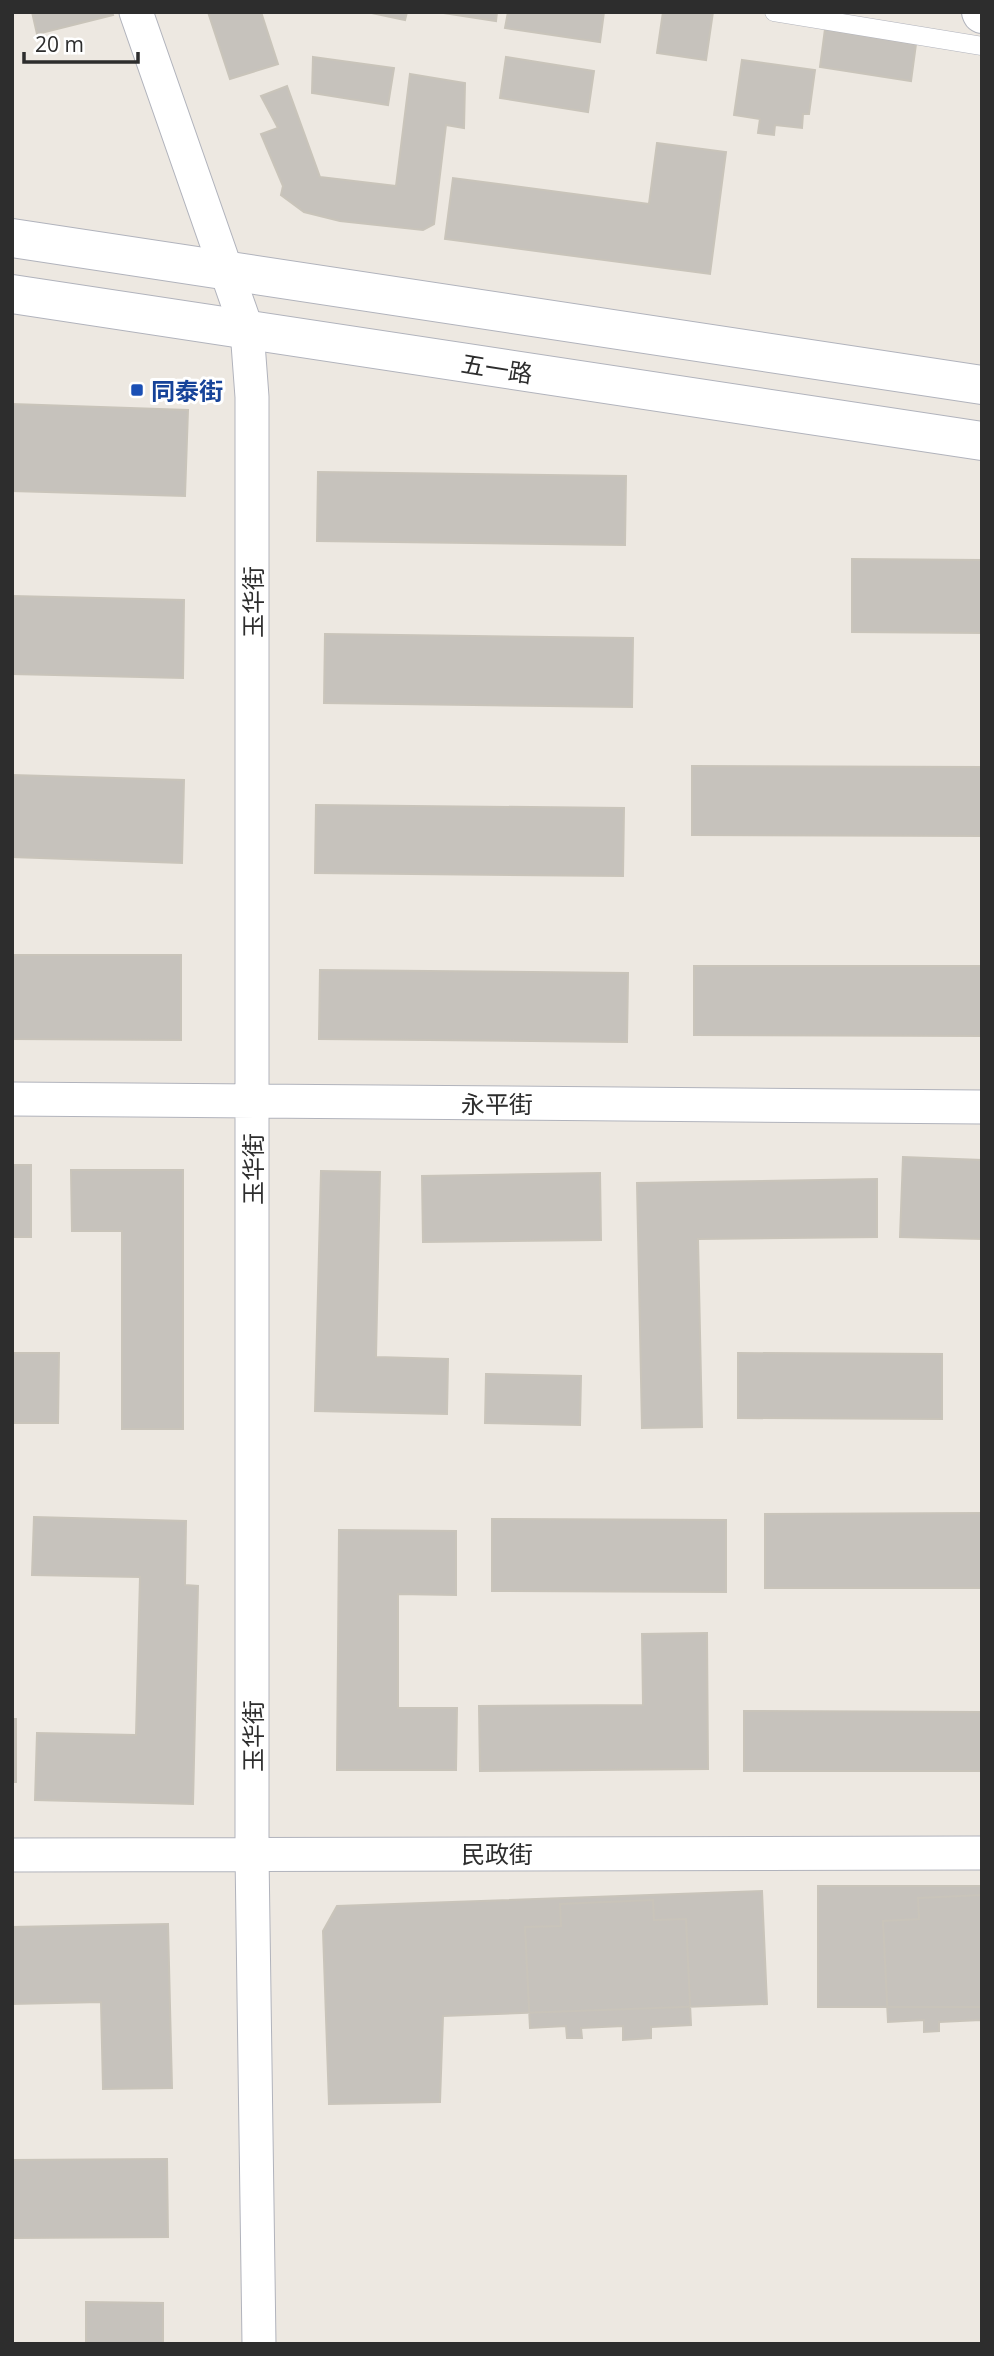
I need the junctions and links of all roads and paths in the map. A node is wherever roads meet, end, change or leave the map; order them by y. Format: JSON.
{"nodes":[{"id":1,"x":136,"y":12,"type":"edge"},
{"id":2,"x":774,"y":12,"type":"edge"},
{"id":3,"x":982,"y":46,"type":"edge"},
{"id":4,"x":12,"y":238,"type":"edge"},
{"id":5,"x":227,"y":271,"type":"junction"},
{"id":6,"x":12,"y":294,"type":"edge"},
{"id":7,"x":247,"y":330,"type":"junction"},
{"id":8,"x":982,"y":385,"type":"edge"},
{"id":9,"x":982,"y":441,"type":"edge"},
{"id":10,"x":12,"y":1099,"type":"edge"},
{"id":11,"x":252,"y":1101,"type":"junction"},
{"id":12,"x":982,"y":1107,"type":"edge"},
{"id":13,"x":982,"y":1853,"type":"edge"},
{"id":14,"x":252,"y":1854,"type":"junction"},
{"id":15,"x":12,"y":1855,"type":"edge"},
{"id":16,"x":259,"y":2344,"type":"edge"}],
"edges":[{"from":1,"to":5,"type":"street","name":"玉华街"},
{"from":2,"to":3,"type":"lane"},
{"from":4,"to":5,"type":"main road"},
{"from":5,"to":7,"type":"street","name":"玉华街"},
{"from":5,"to":8,"type":"main road"},
{"from":6,"to":7,"type":"main road","name":"五一路"},
{"from":7,"to":9,"type":"main road","name":"五一路"},
{"from":7,"to":11,"type":"street","name":"玉华街"},
{"from":10,"to":11,"type":"street","name":"永平街"},
{"from":11,"to":12,"type":"street","name":"永平街"},
{"from":11,"to":14,"type":"street","name":"玉华街"},
{"from":13,"to":14,"type":"street","name":"民政街"},
{"from":14,"to":15,"type":"street","name":"民政街"},
{"from":14,"to":16,"type":"street","name":"玉华街"}]}
